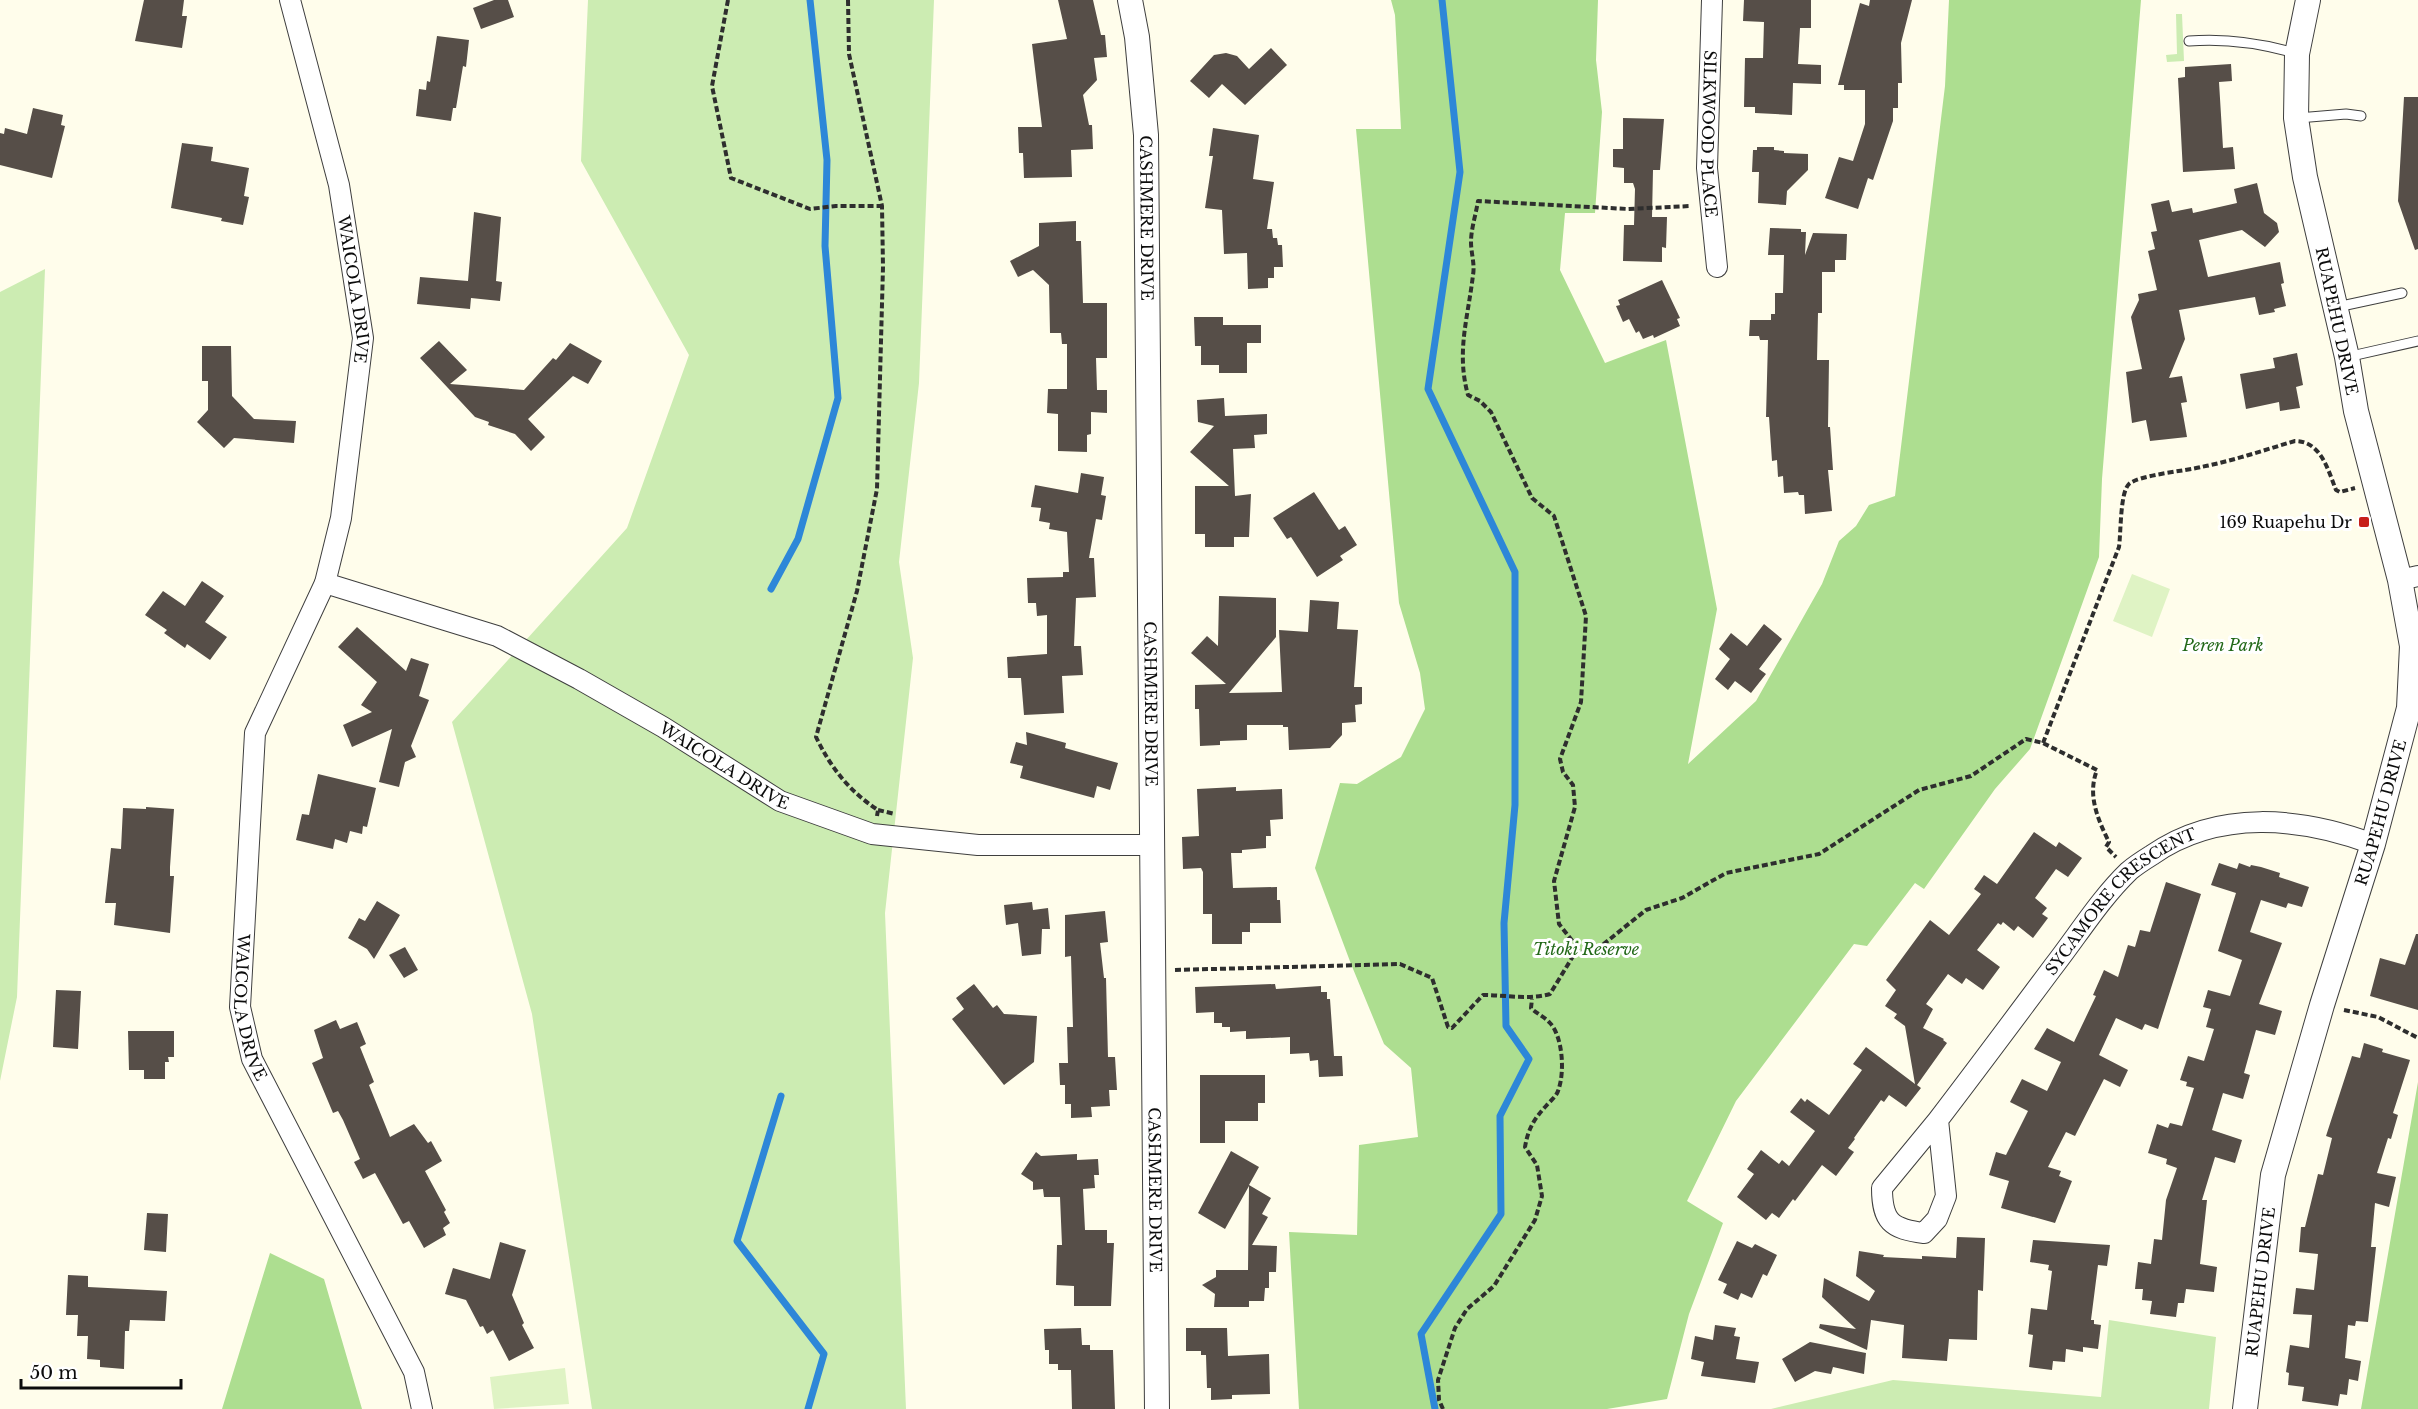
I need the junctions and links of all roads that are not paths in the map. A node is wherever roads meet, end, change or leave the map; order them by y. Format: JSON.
{"nodes":[{"id":1,"x":290,"y":0,"type":"edge"},
{"id":2,"x":1130,"y":0,"type":"edge"},
{"id":3,"x":1712,"y":0,"type":"edge"},
{"id":4,"x":2308,"y":0,"type":"edge"},
{"id":5,"x":2189,"y":41,"type":"dead end"},
{"id":6,"x":2297,"y":54,"type":"junction"},
{"id":7,"x":2361,"y":116,"type":"dead end"},
{"id":8,"x":2296,"y":118,"type":"junction"},
{"id":9,"x":1717,"y":267,"type":"dead end"},
{"id":10,"x":2402,"y":293,"type":"dead end"},
{"id":11,"x":2334,"y":307,"type":"junction"},
{"id":12,"x":2418,"y":341,"type":"edge"},
{"id":13,"x":2347,"y":357,"type":"junction"},
{"id":14,"x":2409,"y":578,"type":"edge"},
{"id":15,"x":325,"y":583,"type":"junction"},
{"id":16,"x":2373,"y":844,"type":"junction"},
{"id":17,"x":1152,"y":845,"type":"junction"},
{"id":18,"x":1938,"y":1120,"type":"junction"},
{"id":19,"x":422,"y":1409,"type":"edge"},
{"id":20,"x":1157,"y":1409,"type":"edge"},
{"id":21,"x":2245,"y":1409,"type":"edge"}],
"edges":[{"from":1,"to":15,"type":"street","name":"WAICOLA DRIVE"},
{"from":2,"to":17,"type":"street","name":"CASHMERE DRIVE"},
{"from":3,"to":9,"type":"street","name":"SILKWOOD PLACE"},
{"from":4,"to":6,"type":"street","name":"RUAPEHU DRIVE"},
{"from":5,"to":6,"type":"lane"},
{"from":6,"to":8,"type":"street","name":"RUAPEHU DRIVE"},
{"from":7,"to":8,"type":"lane"},
{"from":8,"to":11,"type":"street","name":"RUAPEHU DRIVE"},
{"from":10,"to":11,"type":"lane"},
{"from":11,"to":13,"type":"street","name":"RUAPEHU DRIVE"},
{"from":12,"to":13,"type":"lane"},
{"from":13,"to":14,"type":"street","name":"RUAPEHU DRIVE"},
{"from":14,"to":16,"type":"street","name":"RUAPEHU DRIVE"},
{"from":15,"to":17,"type":"street","name":"WAICOLA DRIVE"},
{"from":15,"to":19,"type":"street","name":"WAICOLA DRIVE"},
{"from":16,"to":18,"type":"street","name":"SYCAMORE CRESCENT"},
{"from":16,"to":21,"type":"street","name":"RUAPEHU DRIVE"},
{"from":17,"to":20,"type":"street","name":"CASHMERE DRIVE"},
{"from":18,"to":18,"type":"street","name":"SYCAMORE CRESCENT"}]}
